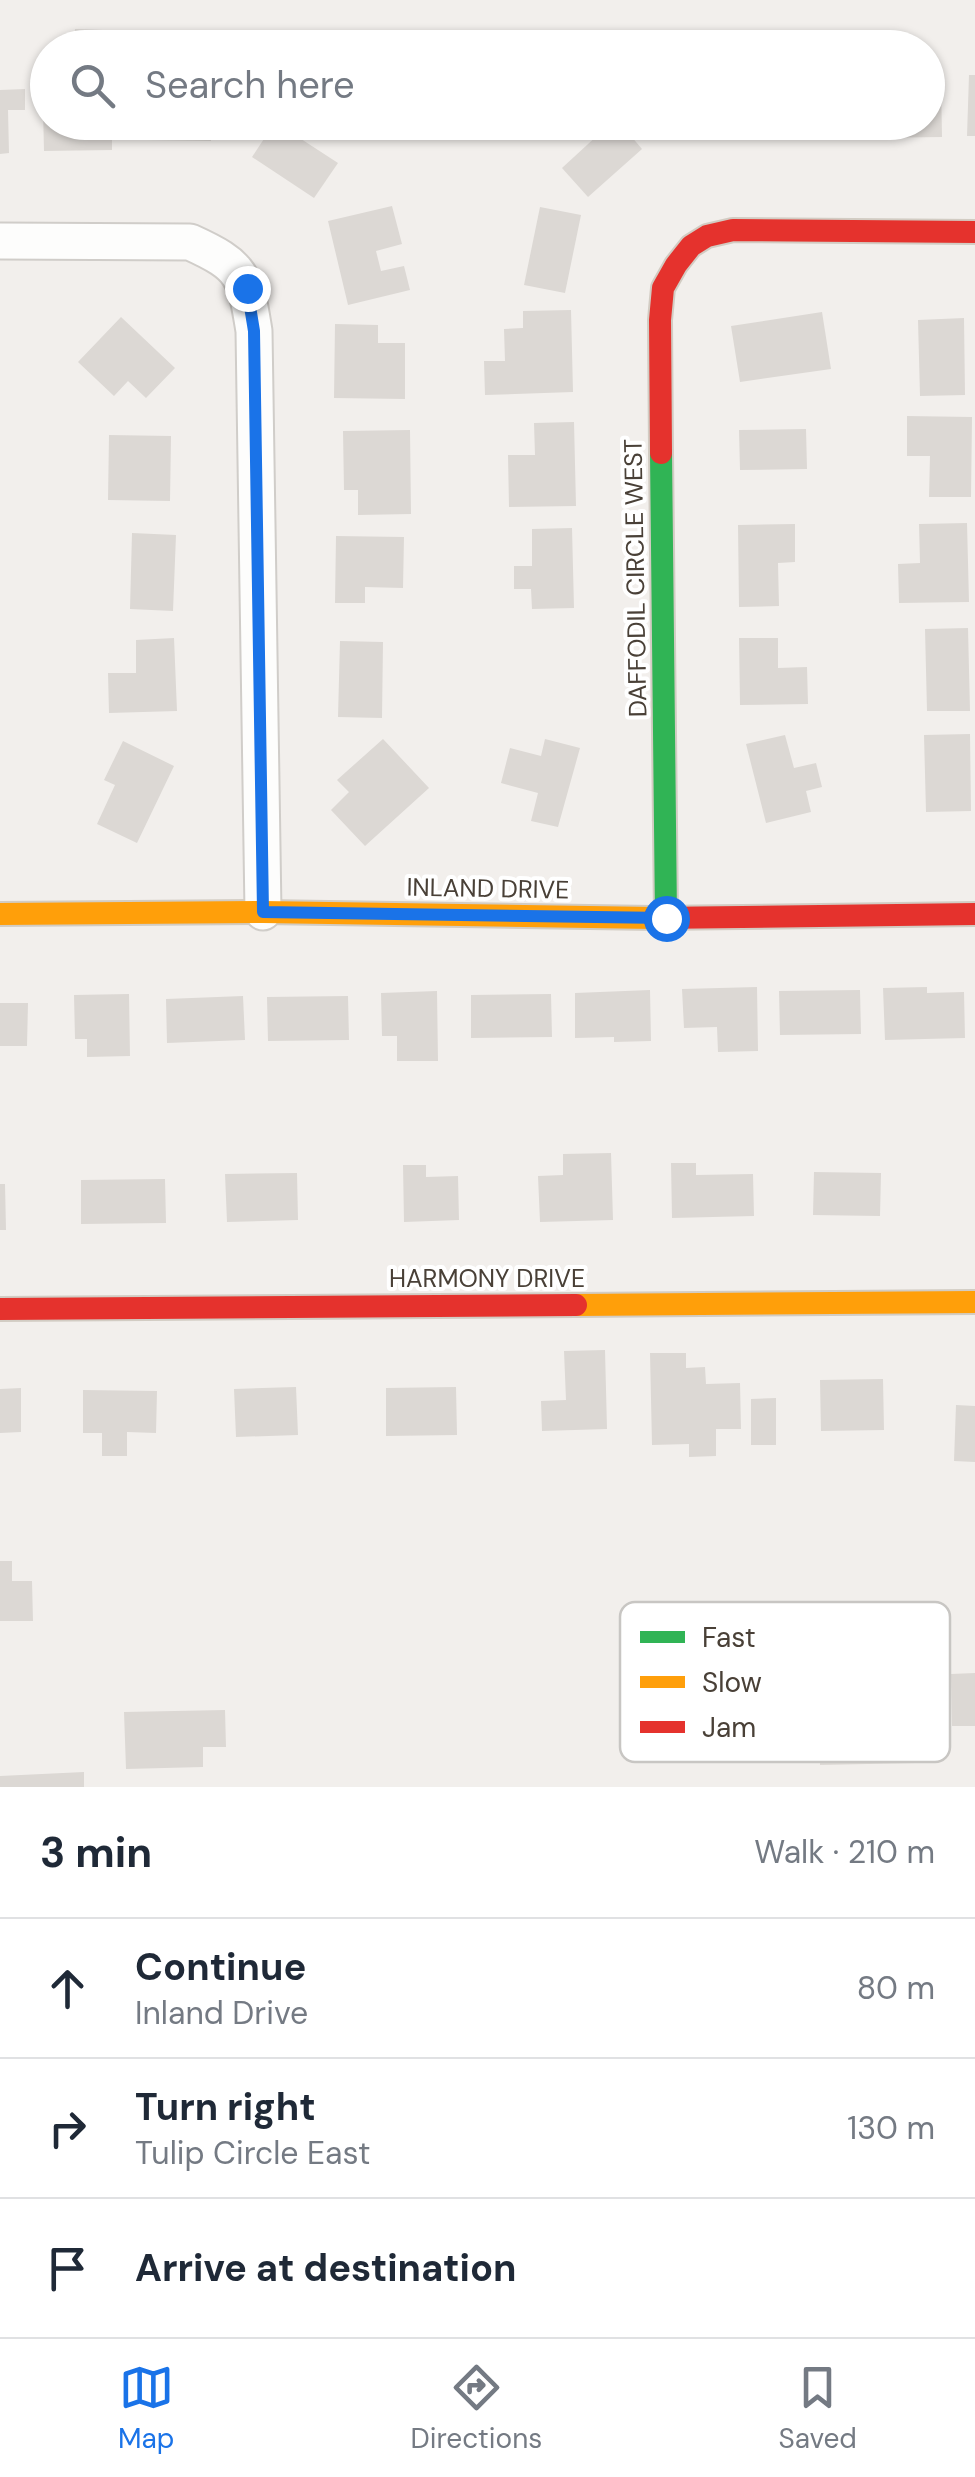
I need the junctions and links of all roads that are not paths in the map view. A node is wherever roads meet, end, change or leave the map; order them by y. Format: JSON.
{"nodes":[{"id":1,"x":975,"y":232,"type":"edge"},
{"id":2,"x":0,"y":242,"type":"edge"},
{"id":3,"x":263,"y":912,"type":"junction"},
{"id":4,"x":0,"y":914,"type":"edge"},
{"id":5,"x":975,"y":914,"type":"edge"},
{"id":6,"x":666,"y":918,"type":"junction"},
{"id":7,"x":975,"y":1302,"type":"edge"},
{"id":8,"x":0,"y":1308,"type":"edge"}],
"edges":[{"from":1,"to":6,"type":"street","name":"DAFFODIL CIRCLE WEST"},
{"from":2,"to":3,"type":"street"},
{"from":3,"to":4,"type":"street","name":"INLAND DRIVE"},
{"from":3,"to":6,"type":"street","name":"INLAND DRIVE"},
{"from":5,"to":6,"type":"street","name":"INLAND DRIVE"},
{"from":7,"to":8,"type":"street","name":"HARMONY DRIVE"}]}
